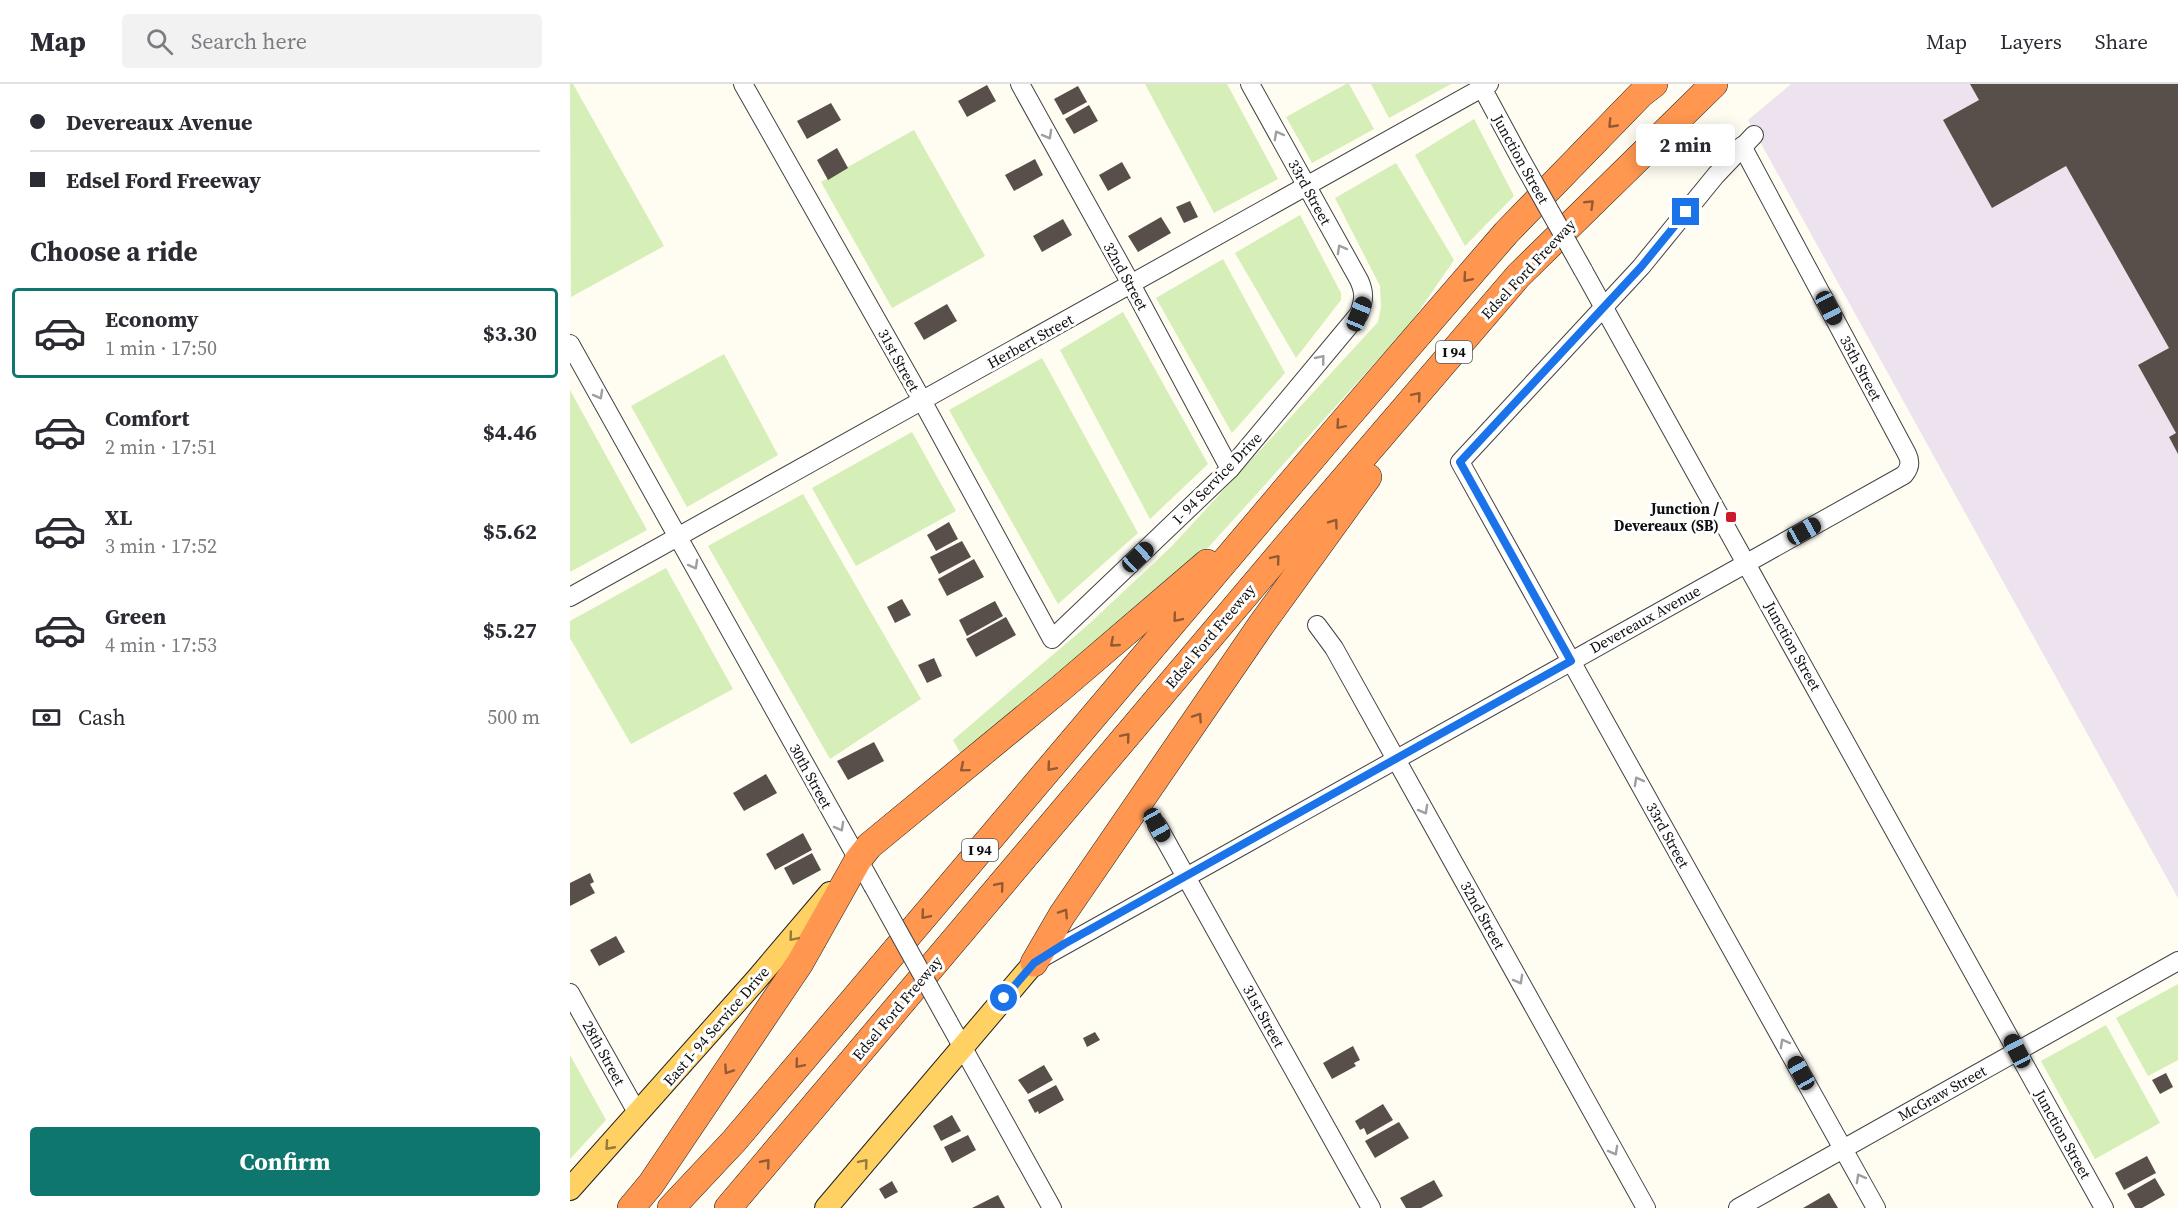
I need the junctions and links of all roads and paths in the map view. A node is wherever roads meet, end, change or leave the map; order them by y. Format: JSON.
{"nodes":[{"id":1,"x":743,"y":84,"type":"edge"},
{"id":2,"x":1020,"y":84,"type":"edge"},
{"id":3,"x":1250,"y":84,"type":"edge"},
{"id":4,"x":1654,"y":84,"type":"edge"},
{"id":5,"x":1714,"y":84,"type":"edge"},
{"id":6,"x":1484,"y":85,"type":"edge"},
{"id":7,"x":1306,"y":186,"type":"junction"},
{"id":8,"x":1131,"y":284,"type":"junction"},
{"id":9,"x":1364,"y":302,"type":"joint"},
{"id":10,"x":1604,"y":306,"type":"junction"},
{"id":11,"x":570,"y":344,"type":"edge"},
{"id":12,"x":922,"y":401,"type":"junction"},
{"id":13,"x":1393,"y":424,"type":"junction"},
{"id":14,"x":1910,"y":465,"type":"joint"},
{"id":15,"x":1230,"y":469,"type":"junction"},
{"id":16,"x":1256,"y":525,"type":"junction"},
{"id":17,"x":679,"y":537,"type":"junction"},
{"id":18,"x":1746,"y":563,"type":"junction"},
{"id":19,"x":570,"y":597,"type":"edge"},
{"id":20,"x":1317,"y":625,"type":"dead end"},
{"id":21,"x":1052,"y":639,"type":"joint"},
{"id":22,"x":1571,"y":661,"type":"junction"},
{"id":23,"x":1396,"y":759,"type":"junction"},
{"id":24,"x":1157,"y":825,"type":"dead end"},
{"id":25,"x":858,"y":860,"type":"junction"},
{"id":26,"x":1186,"y":876,"type":"junction"},
{"id":27,"x":2178,"y":961,"type":"edge"},
{"id":28,"x":1034,"y":963,"type":"junction"},
{"id":29,"x":570,"y":993,"type":"edge"},
{"id":30,"x":962,"y":1048,"type":"junction"},
{"id":31,"x":2017,"y":1051,"type":"junction"},
{"id":32,"x":638,"y":1114,"type":"junction"},
{"id":33,"x":1843,"y":1149,"type":"junction"},
{"id":34,"x":570,"y":1189,"type":"edge"},
{"id":35,"x":632,"y":1208,"type":"edge"},
{"id":36,"x":671,"y":1208,"type":"edge"},
{"id":37,"x":728,"y":1208,"type":"edge"},
{"id":38,"x":826,"y":1208,"type":"edge"},
{"id":39,"x":1052,"y":1208,"type":"edge"},
{"id":40,"x":1371,"y":1208,"type":"edge"},
{"id":41,"x":1646,"y":1208,"type":"edge"},
{"id":42,"x":1738,"y":1208,"type":"edge"},
{"id":43,"x":1876,"y":1208,"type":"edge"},
{"id":44,"x":2104,"y":1208,"type":"edge"}],
"edges":[{"from":1,"to":12,"type":"street","name":"31st Street"},
{"from":2,"to":8,"type":"street","name":"32nd Street","one_way":true},
{"from":7,"to":3,"type":"street","name":"33rd Street","one_way":true},
{"from":4,"to":16,"type":"highway","number":"I 94","one_way":true},
{"from":13,"to":5,"type":"highway","name":"Edsel Ford Freeway","number":"I 94","one_way":true},
{"from":6,"to":7,"type":"street","name":"Herbert Street"},
{"from":6,"to":10,"type":"street","name":"Junction Street","bridge":true},
{"from":7,"to":8,"type":"street","name":"Herbert Street"},
{"from":9,"to":7,"type":"street","name":"33rd Street","one_way":true},
{"from":8,"to":12,"type":"street","name":"Herbert Street"},
{"from":8,"to":15,"type":"street","name":"32nd Street"},
{"from":15,"to":9,"type":"street","name":"I- 94 Service Drive","one_way":true},
{"from":10,"to":14,"type":"street","name":"35th Street"},
{"from":10,"to":18,"type":"street","name":"Junction Street"},
{"from":10,"to":22,"type":"street","name":"33rd Street"},
{"from":11,"to":17,"type":"street","name":"30th Street","one_way":true},
{"from":12,"to":17,"type":"street","name":"Herbert Street"},
{"from":12,"to":21,"type":"street","name":"31st Street"},
{"from":28,"to":13,"type":"highway","one_way":true},
{"from":37,"to":13,"type":"highway","name":"Edsel Ford Freeway","number":"I 94","one_way":true},
{"from":14,"to":18,"type":"street","name":"Devereaux Avenue"},
{"from":15,"to":21,"type":"street","name":"I- 94 Service Drive"},
{"from":16,"to":25,"type":"highway","one_way":true},
{"from":16,"to":36,"type":"highway","number":"I 94","one_way":true},
{"from":17,"to":19,"type":"street","name":"Herbert Street"},
{"from":17,"to":25,"type":"street","name":"30th Street","one_way":true},
{"from":18,"to":22,"type":"street","name":"Devereaux Avenue"},
{"from":18,"to":31,"type":"street","name":"Junction Street"},
{"from":20,"to":23,"type":"street","name":"32nd Street"},
{"from":22,"to":23,"type":"street","name":"Devereaux Avenue"},
{"from":33,"to":22,"type":"street","name":"33rd Street","one_way":true},
{"from":23,"to":26,"type":"street","name":"Devereaux Avenue"},
{"from":23,"to":41,"type":"street","name":"32nd Street","one_way":true},
{"from":24,"to":26,"type":"street","name":"31st Street"},
{"from":25,"to":30,"type":"street","name":"30th Street","bridge":true},
{"from":25,"to":32,"type":"main road","name":"East I- 94 Service Drive","one_way":true},
{"from":25,"to":35,"type":"highway","one_way":true},
{"from":26,"to":28,"type":"street","name":"Devereaux Avenue"},
{"from":26,"to":40,"type":"street","name":"31st Street"},
{"from":27,"to":31,"type":"street","name":"McGraw Street"},
{"from":28,"to":30,"type":"main road","name":"Devereaux Avenue"},
{"from":29,"to":32,"type":"street","name":"28th Street"},
{"from":38,"to":30,"type":"main road","name":"Devereaux Avenue","one_way":true},
{"from":30,"to":39,"type":"street","name":"30th Street"},
{"from":31,"to":33,"type":"street","name":"McGraw Street"},
{"from":31,"to":44,"type":"street","name":"Junction Street"},
{"from":32,"to":34,"type":"main road","name":"East I- 94 Service Drive","one_way":true},
{"from":33,"to":42,"type":"street","name":"McGraw Street"},
{"from":43,"to":33,"type":"street","name":"33rd Street","one_way":true}]}
